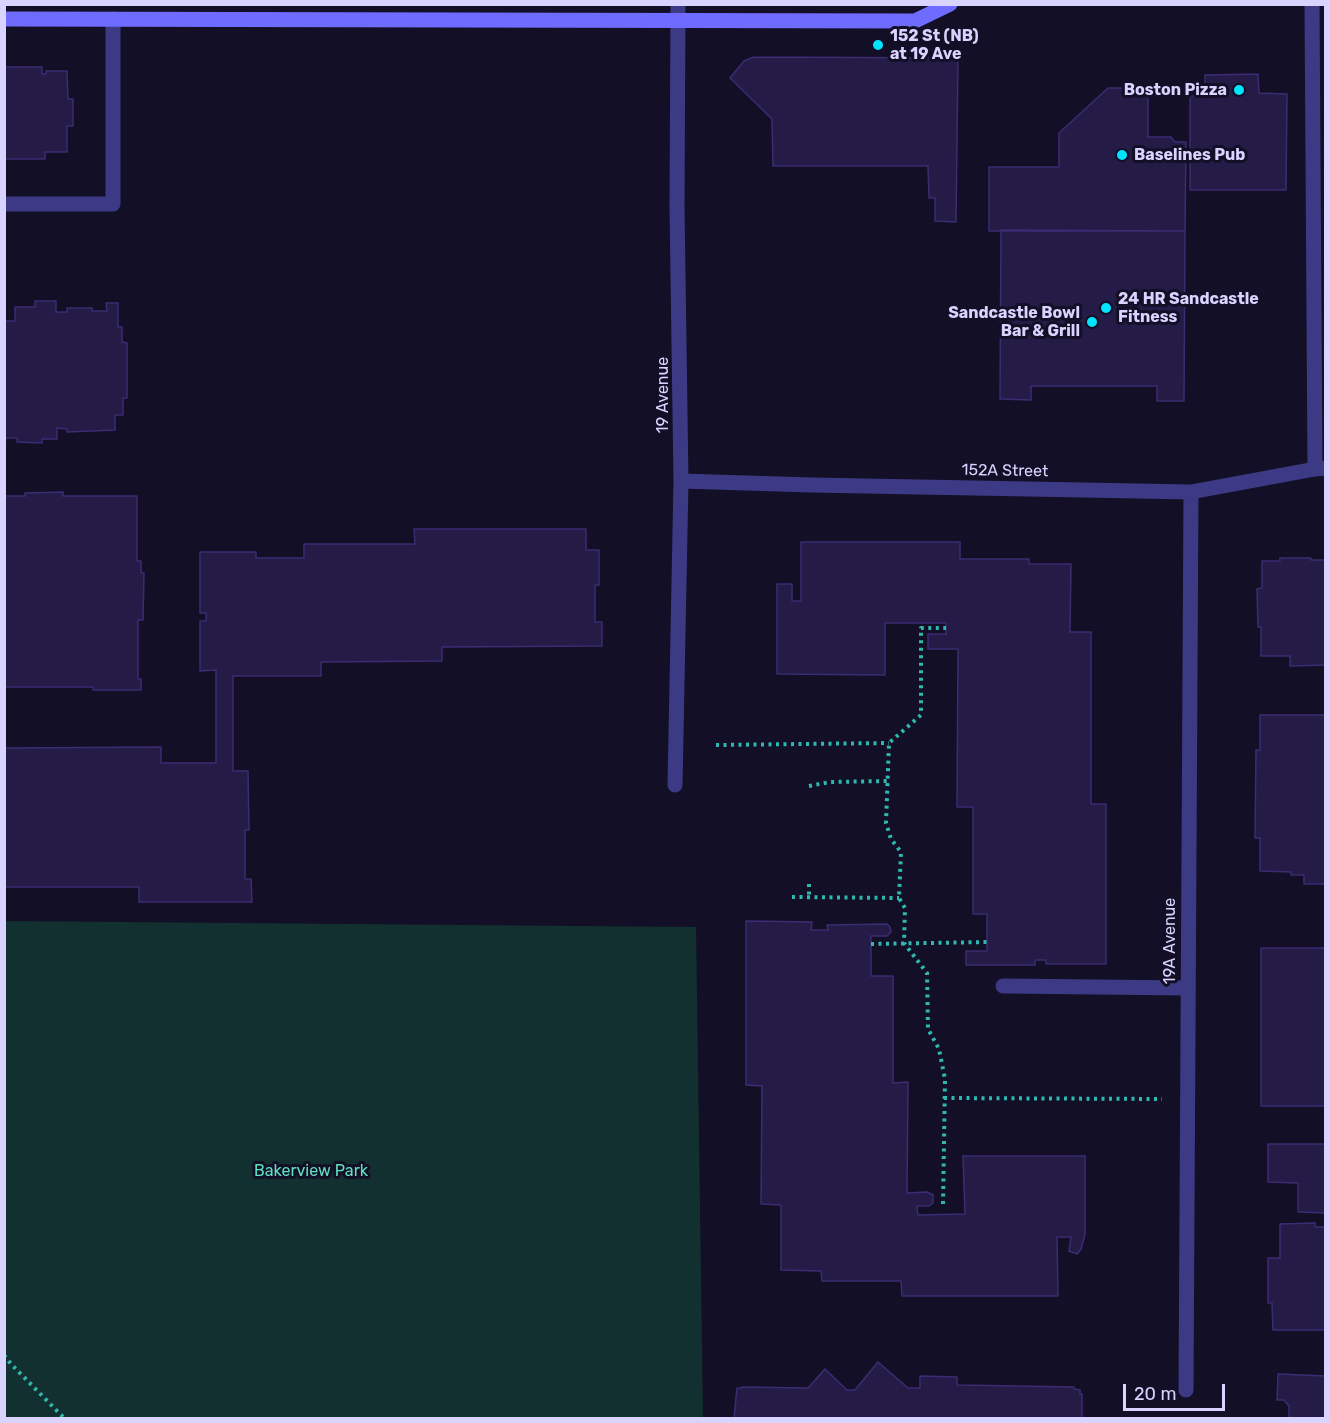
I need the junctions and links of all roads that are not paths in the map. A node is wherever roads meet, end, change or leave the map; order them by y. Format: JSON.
{"nodes":[{"id":1,"x":678,"y":4,"type":"edge"},
{"id":2,"x":950,"y":4,"type":"edge"},
{"id":3,"x":1312,"y":4,"type":"edge"},
{"id":4,"x":4,"y":19,"type":"edge"},
{"id":5,"x":113,"y":19,"type":"junction"},
{"id":6,"x":678,"y":21,"type":"junction"},
{"id":7,"x":4,"y":204,"type":"edge"},
{"id":8,"x":1320,"y":469,"type":"edge"},
{"id":9,"x":681,"y":481,"type":"junction"},
{"id":10,"x":1191,"y":492,"type":"junction"},
{"id":11,"x":675,"y":785,"type":"dead end"},
{"id":12,"x":1003,"y":986,"type":"dead end"},
{"id":13,"x":1188,"y":988,"type":"junction"},
{"id":14,"x":1186,"y":1390,"type":"dead end"}],
"edges":[{"from":1,"to":6,"type":"street","name":"19 Avenue"},
{"from":2,"to":6,"type":"main road"},
{"from":3,"to":8,"type":"street"},
{"from":4,"to":5,"type":"main road"},
{"from":5,"to":6,"type":"main road"},
{"from":5,"to":7,"type":"street"},
{"from":6,"to":9,"type":"street","name":"19 Avenue"},
{"from":8,"to":10,"type":"street","name":"152A Street"},
{"from":9,"to":10,"type":"street","name":"152A Street"},
{"from":9,"to":11,"type":"street","name":"19 Avenue"},
{"from":10,"to":13,"type":"street","name":"19A Avenue"},
{"from":12,"to":13,"type":"street"},
{"from":13,"to":14,"type":"street","name":"19A Avenue"}]}
